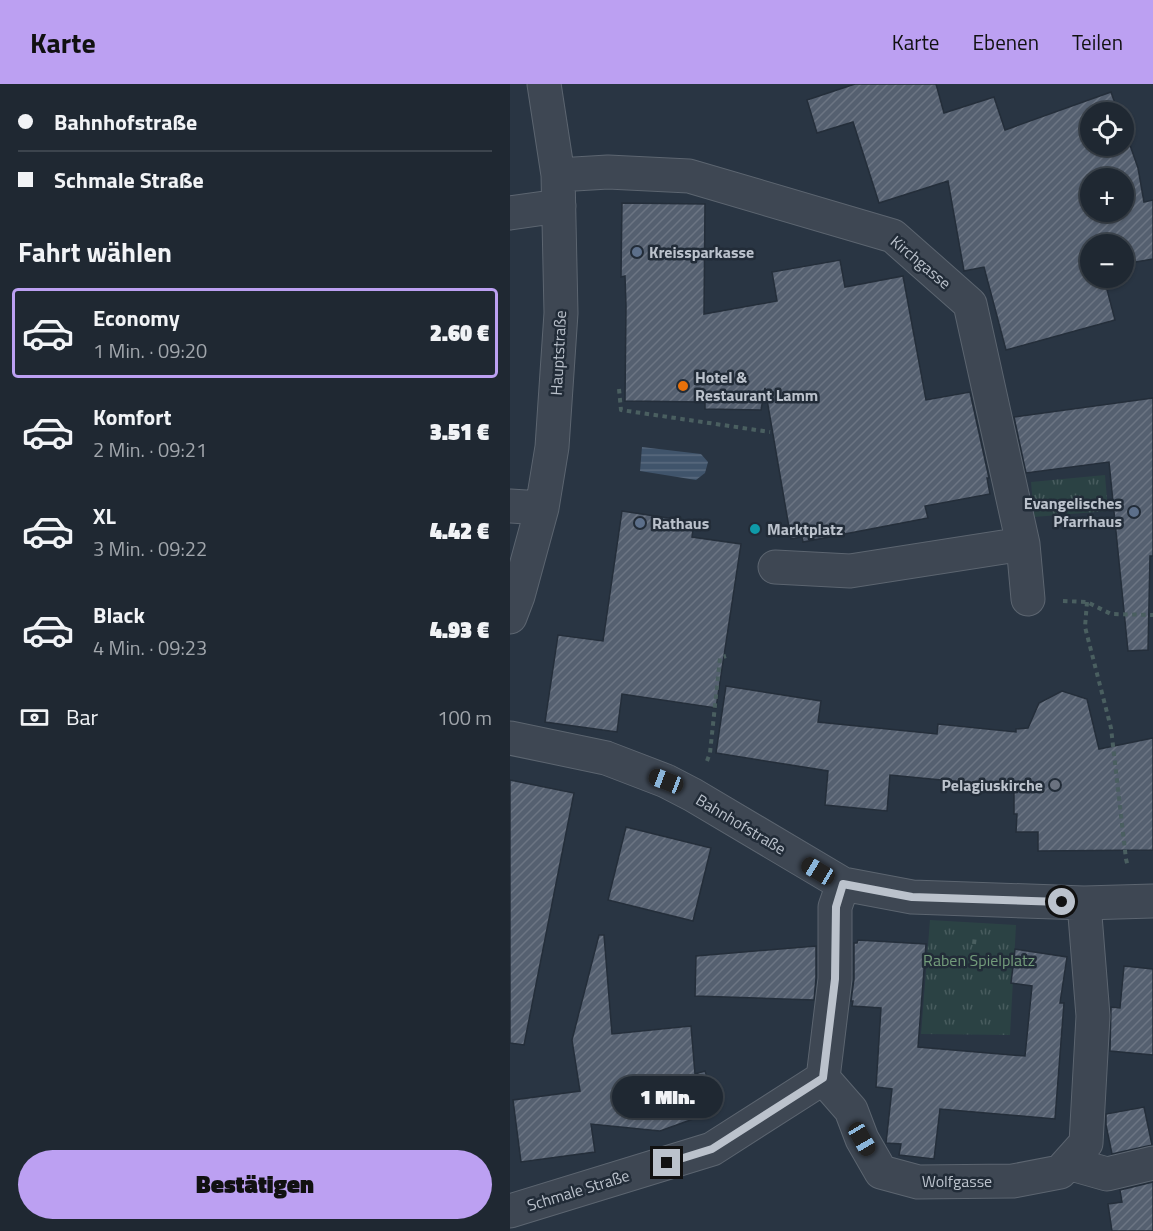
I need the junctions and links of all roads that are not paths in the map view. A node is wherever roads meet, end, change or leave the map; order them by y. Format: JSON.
{"nodes":[{"id":1,"x":544,"y":84,"type":"edge"},
{"id":2,"x":559,"y":190,"type":"junction"},
{"id":3,"x":510,"y":213,"type":"edge"},
{"id":4,"x":510,"y":506,"type":"edge"},
{"id":5,"x":542,"y":508,"type":"junction"},
{"id":6,"x":1023,"y":544,"type":"junction"},
{"id":7,"x":775,"y":567,"type":"dead end"},
{"id":8,"x":1028,"y":599,"type":"road end"},
{"id":9,"x":510,"y":617,"type":"edge"},
{"id":10,"x":510,"y":738,"type":"edge"},
{"id":11,"x":843,"y":884,"type":"junction"},
{"id":12,"x":1146,"y":902,"type":"edge"},
{"id":13,"x":1084,"y":903,"type":"junction"},
{"id":14,"x":823,"y":1078,"type":"junction"},
{"id":15,"x":1068,"y":1163,"type":"junction"},
{"id":16,"x":1153,"y":1163,"type":"edge"},
{"id":17,"x":510,"y":1210,"type":"edge"}],
"edges":[{"from":1,"to":2,"type":"street","name":"Hauptstraße"},
{"from":2,"to":3,"type":"street","name":"Kirchgasse"},
{"from":2,"to":5,"type":"street","name":"Hauptstraße"},
{"from":2,"to":6,"type":"street","name":"Kirchgasse"},
{"from":4,"to":5,"type":"street"},
{"from":5,"to":9,"type":"street","name":"Hauptstraße"},
{"from":6,"to":7,"type":"street"},
{"from":6,"to":8,"type":"street","name":"Kirchgasse"},
{"from":10,"to":11,"type":"street","name":"Bahnhofstraße"},
{"from":11,"to":13,"type":"street","name":"Bahnhofstraße"},
{"from":11,"to":14,"type":"street"},
{"from":12,"to":13,"type":"street","name":"Bahnhofstraße"},
{"from":13,"to":15,"type":"street","name":"Wolfgasse"},
{"from":14,"to":15,"type":"street","name":"Wolfgasse"},
{"from":14,"to":17,"type":"street","name":"Schmale Straße"},
{"from":15,"to":16,"type":"street"}]}
